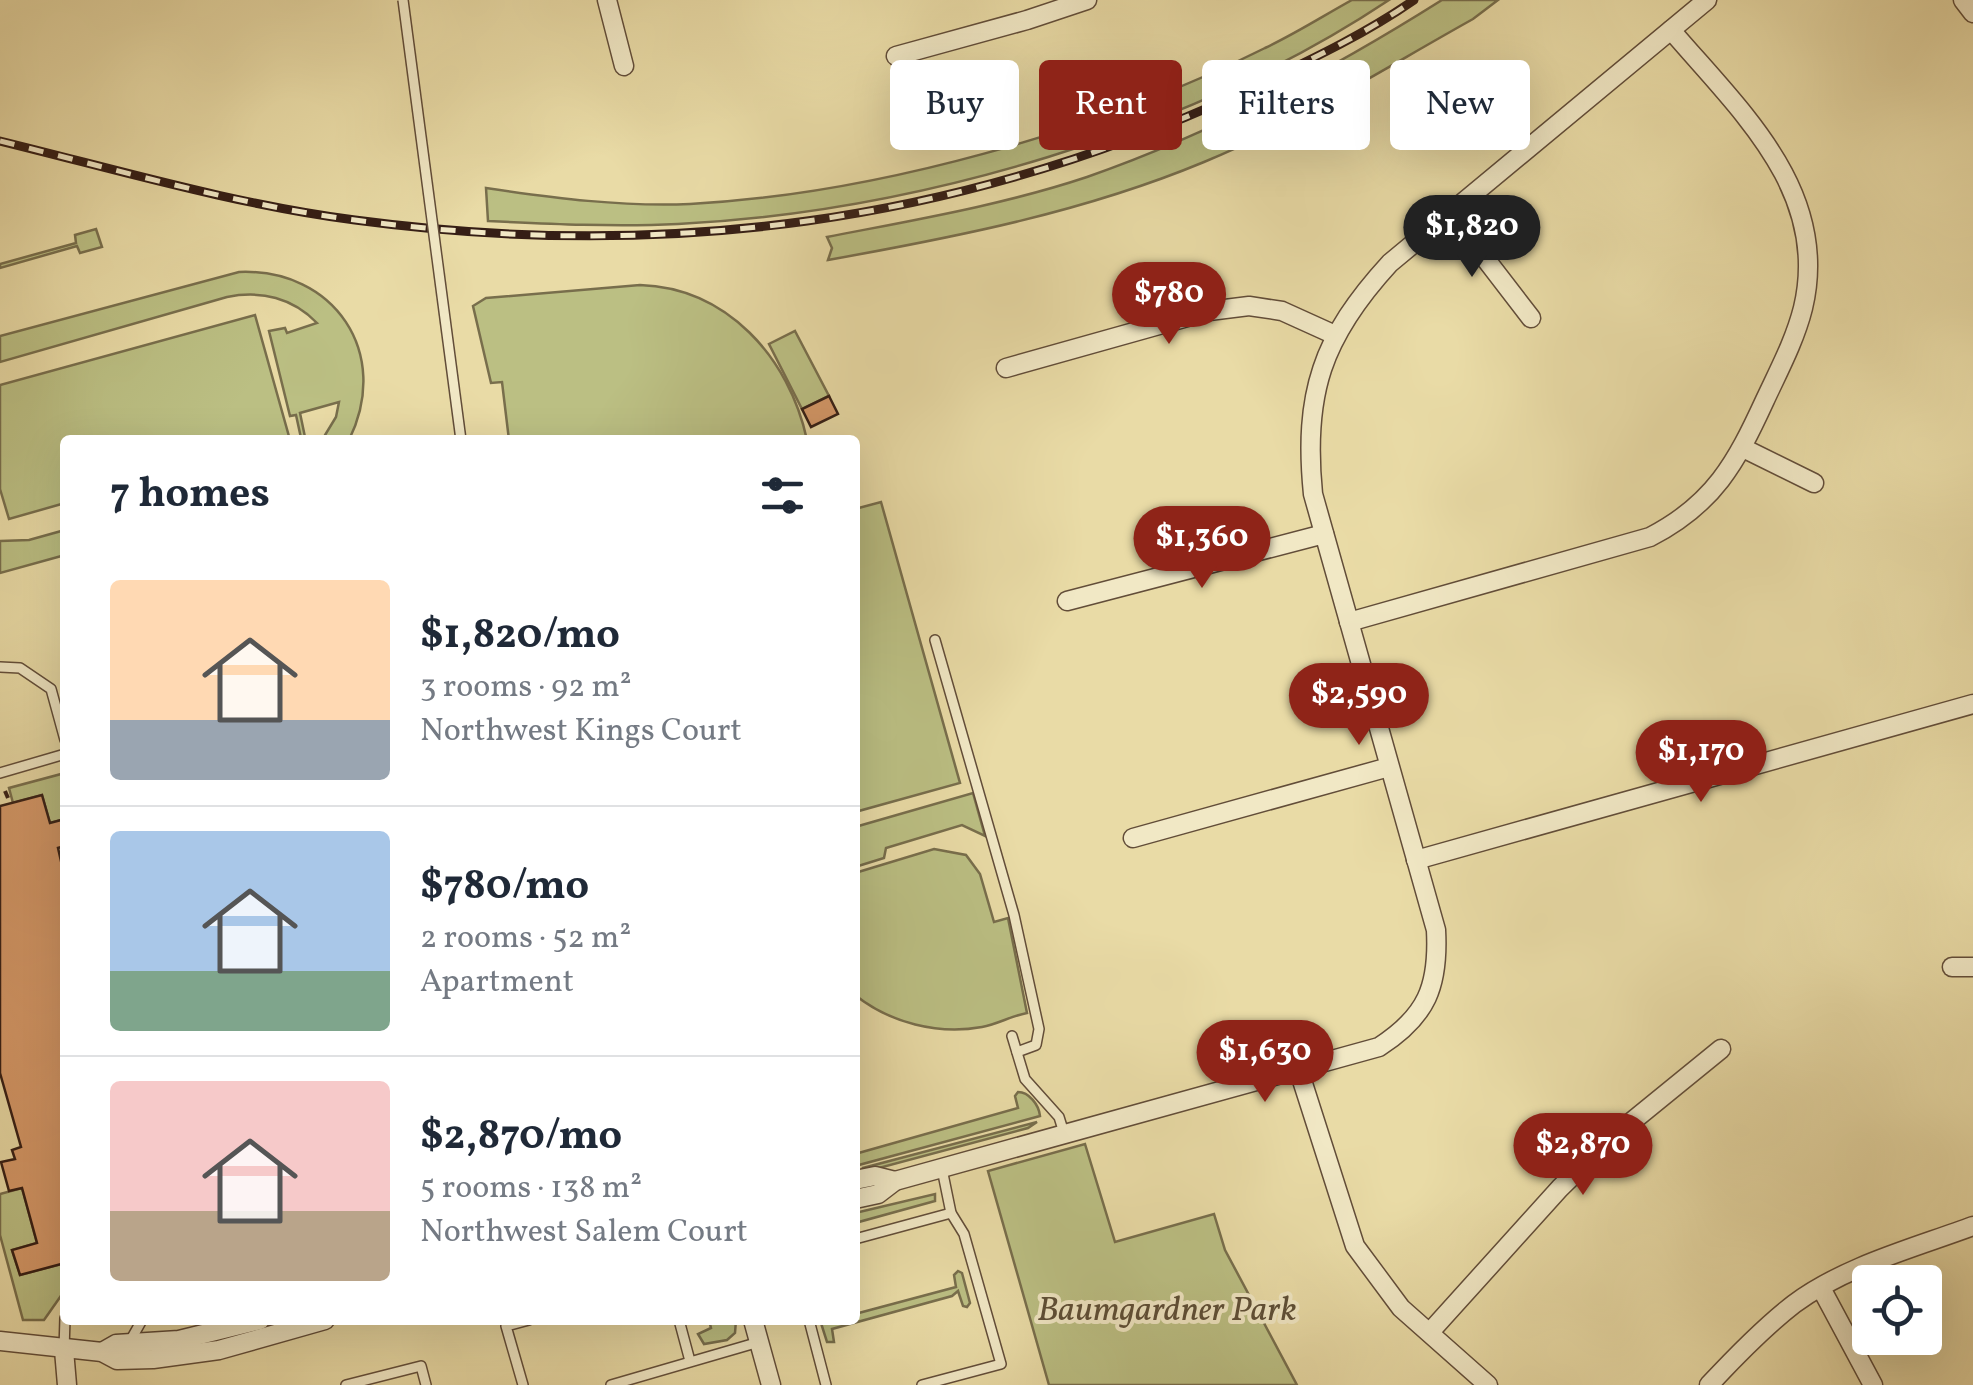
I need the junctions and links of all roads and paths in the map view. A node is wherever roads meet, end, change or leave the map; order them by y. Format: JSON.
{"nodes":[{"id":1,"x":403,"y":0,"type":"edge"},
{"id":2,"x":608,"y":0,"type":"edge"},
{"id":3,"x":1087,"y":0,"type":"edge"},
{"id":4,"x":1707,"y":0,"type":"edge"},
{"id":5,"x":1964,"y":0,"type":"edge"},
{"id":6,"x":1973,"y":13,"type":"edge"},
{"id":7,"x":1672,"y":30,"type":"junction"},
{"id":8,"x":896,"y":56,"type":"dead end"},
{"id":9,"x":624,"y":66,"type":"dead end"},
{"id":10,"x":1451,"y":214,"type":"junction"},
{"id":11,"x":1531,"y":318,"type":"dead end"},
{"id":12,"x":1335,"y":336,"type":"junction"},
{"id":13,"x":1006,"y":368,"type":"dead end"},
{"id":14,"x":459,"y":435,"type":"edge"},
{"id":15,"x":1743,"y":448,"type":"junction"},
{"id":16,"x":1814,"y":482,"type":"dead end"},
{"id":17,"x":1324,"y":534,"type":"junction"},
{"id":18,"x":1067,"y":602,"type":"dead end"},
{"id":19,"x":1349,"y":622,"type":"junction"},
{"id":20,"x":935,"y":640,"type":"dead end"},
{"id":21,"x":0,"y":667,"type":"edge"},
{"id":22,"x":1973,"y":704,"type":"edge"},
{"id":23,"x":60,"y":722,"type":"edge"},
{"id":24,"x":60,"y":755,"type":"edge"},
{"id":25,"x":1389,"y":766,"type":"junction"},
{"id":26,"x":0,"y":773,"type":"edge"},
{"id":27,"x":6,"y":791,"type":"dead end"},
{"id":28,"x":8,"y":798,"type":"dead end"},
{"id":29,"x":1133,"y":838,"type":"dead end"},
{"id":30,"x":1416,"y":860,"type":"junction"},
{"id":31,"x":1952,"y":966,"type":"dead end"},
{"id":32,"x":1973,"y":967,"type":"edge"},
{"id":33,"x":1012,"y":1036,"type":"dead end"},
{"id":34,"x":1721,"y":1049,"type":"dead end"},
{"id":35,"x":1017,"y":1052,"type":"junction"},
{"id":36,"x":1299,"y":1071,"type":"junction"},
{"id":37,"x":1064,"y":1136,"type":"junction"},
{"id":38,"x":942,"y":1169,"type":"junction"},
{"id":39,"x":860,"y":1179,"type":"edge"},
{"id":40,"x":896,"y":1181,"type":"junction"},
{"id":41,"x":860,"y":1198,"type":"edge"},
{"id":42,"x":951,"y":1212,"type":"junction"},
{"id":43,"x":1973,"y":1226,"type":"edge"},
{"id":44,"x":860,"y":1238,"type":"edge"},
{"id":45,"x":1821,"y":1288,"type":"junction"},
{"id":46,"x":65,"y":1325,"type":"edge"},
{"id":47,"x":139,"y":1325,"type":"edge"},
{"id":48,"x":241,"y":1325,"type":"edge"},
{"id":49,"x":307,"y":1325,"type":"edge"},
{"id":50,"x":506,"y":1325,"type":"edge"},
{"id":51,"x":681,"y":1325,"type":"edge"},
{"id":52,"x":755,"y":1325,"type":"edge"},
{"id":53,"x":810,"y":1325,"type":"edge"},
{"id":54,"x":1430,"y":1332,"type":"junction"},
{"id":55,"x":0,"y":1342,"type":"edge"},
{"id":56,"x":759,"y":1342,"type":"junction"},
{"id":57,"x":129,"y":1343,"type":"junction"},
{"id":58,"x":64,"y":1350,"type":"junction"},
{"id":59,"x":102,"y":1352,"type":"junction"},
{"id":60,"x":690,"y":1361,"type":"junction"},
{"id":61,"x":67,"y":1385,"type":"edge"},
{"id":62,"x":346,"y":1385,"type":"edge"},
{"id":63,"x":426,"y":1385,"type":"edge"},
{"id":64,"x":523,"y":1385,"type":"edge"},
{"id":65,"x":610,"y":1385,"type":"edge"},
{"id":66,"x":770,"y":1385,"type":"edge"},
{"id":67,"x":826,"y":1385,"type":"edge"},
{"id":68,"x":922,"y":1385,"type":"edge"},
{"id":69,"x":1488,"y":1385,"type":"edge"},
{"id":70,"x":1710,"y":1385,"type":"edge"},
{"id":71,"x":1873,"y":1385,"type":"edge"}],
"edges":[{"from":1,"to":14,"type":"lane","bridge":true},
{"from":2,"to":9,"type":"street"},
{"from":3,"to":8,"type":"street"},
{"from":4,"to":7,"type":"street"},
{"from":5,"to":6,"type":"street"},
{"from":7,"to":10,"type":"street"},
{"from":7,"to":15,"type":"street"},
{"from":10,"to":11,"type":"street"},
{"from":10,"to":12,"type":"street"},
{"from":12,"to":13,"type":"street"},
{"from":12,"to":17,"type":"street"},
{"from":15,"to":16,"type":"street"},
{"from":15,"to":19,"type":"street"},
{"from":17,"to":18,"type":"street"},
{"from":17,"to":19,"type":"street"},
{"from":19,"to":25,"type":"street"},
{"from":20,"to":35,"type":"lane"},
{"from":21,"to":23,"type":"lane"},
{"from":22,"to":30,"type":"street"},
{"from":24,"to":26,"type":"lane"},
{"from":25,"to":29,"type":"street"},
{"from":25,"to":30,"type":"street"},
{"from":27,"to":28,"type":"path"},
{"from":30,"to":36,"type":"street"},
{"from":31,"to":32,"type":"street"},
{"from":33,"to":35,"type":"lane"},
{"from":34,"to":54,"type":"street"},
{"from":35,"to":37,"type":"lane"},
{"from":36,"to":37,"type":"street"},
{"from":36,"to":54,"type":"street"},
{"from":37,"to":38,"type":"street"},
{"from":38,"to":40,"type":"street"},
{"from":38,"to":42,"type":"lane"},
{"from":39,"to":40,"type":"street"},
{"from":40,"to":41,"type":"street"},
{"from":42,"to":44,"type":"lane"},
{"from":42,"to":68,"type":"lane"},
{"from":43,"to":45,"type":"street"},
{"from":45,"to":70,"type":"street"},
{"from":45,"to":71,"type":"street"},
{"from":46,"to":58,"type":"lane"},
{"from":47,"to":57,"type":"lane"},
{"from":48,"to":57,"type":"street"},
{"from":49,"to":59,"type":"street"},
{"from":50,"to":64,"type":"lane"},
{"from":51,"to":60,"type":"lane"},
{"from":52,"to":56,"type":"street"},
{"from":53,"to":67,"type":"lane"},
{"from":54,"to":69,"type":"street"},
{"from":55,"to":58,"type":"street"},
{"from":56,"to":60,"type":"lane"},
{"from":56,"to":66,"type":"street"},
{"from":57,"to":59,"type":"street"},
{"from":58,"to":59,"type":"street"},
{"from":58,"to":61,"type":"street"},
{"from":60,"to":65,"type":"lane"},
{"from":62,"to":63,"type":"lane"}]}
